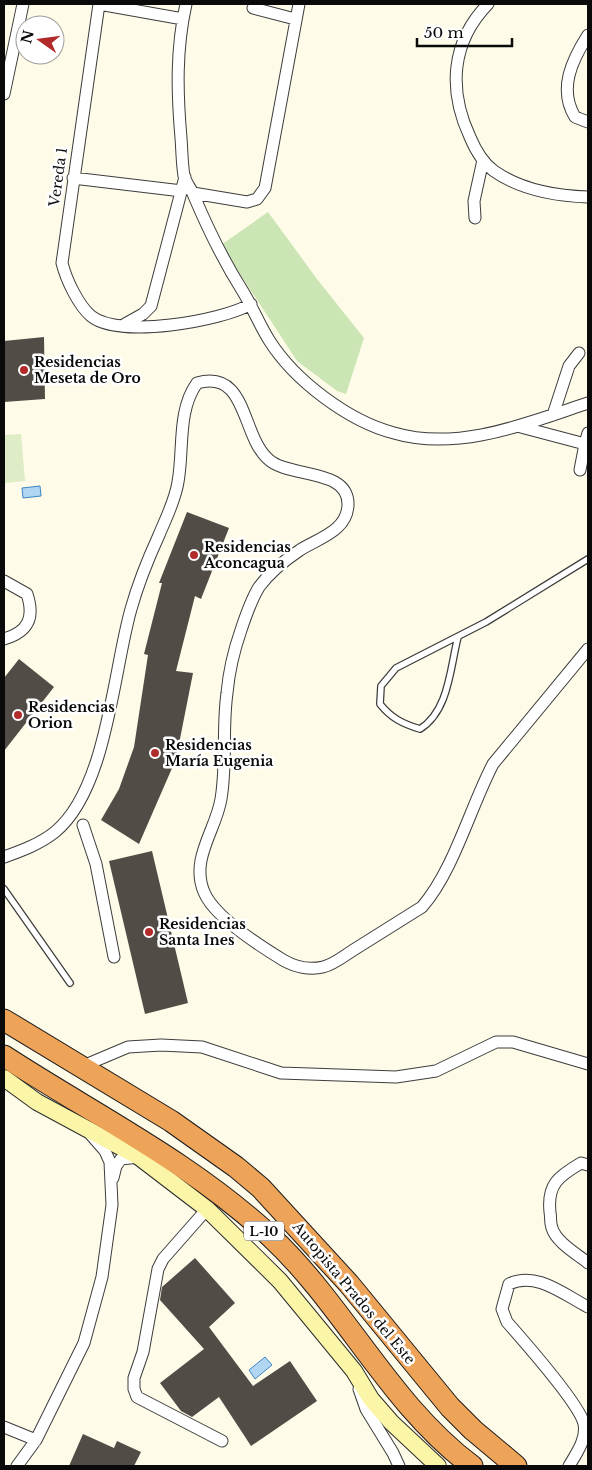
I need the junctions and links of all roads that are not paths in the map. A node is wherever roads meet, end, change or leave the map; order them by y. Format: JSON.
{"nodes":[{"id":1,"x":23,"y":4,"type":"edge"},
{"id":2,"x":99,"y":4,"type":"edge"},
{"id":3,"x":186,"y":4,"type":"edge"},
{"id":4,"x":299,"y":4,"type":"edge"},
{"id":5,"x":488,"y":4,"type":"edge"},
{"id":6,"x":254,"y":8,"type":"dead end"},
{"id":7,"x":183,"y":20,"type":"junction"},
{"id":8,"x":295,"y":20,"type":"junction"},
{"id":9,"x":588,"y":35,"type":"edge"},
{"id":10,"x":4,"y":94,"type":"edge"},
{"id":11,"x":588,"y":122,"type":"edge"},
{"id":12,"x":484,"y":160,"type":"junction"},
{"id":13,"x":73,"y":178,"type":"junction"},
{"id":14,"x":188,"y":192,"type":"junction"},
{"id":15,"x":588,"y":197,"type":"edge"},
{"id":16,"x":475,"y":218,"type":"dead end"},
{"id":17,"x":251,"y":304,"type":"junction"},
{"id":18,"x":121,"y":326,"type":"junction"},
{"id":19,"x":580,"y":353,"type":"dead end"},
{"id":20,"x":588,"y":403,"type":"edge"},
{"id":21,"x":553,"y":415,"type":"junction"},
{"id":22,"x":518,"y":426,"type":"junction"},
{"id":23,"x":587,"y":439,"type":"edge"},
{"id":24,"x":580,"y":470,"type":"dead end"},
{"id":25,"x":588,"y":560,"type":"edge"},
{"id":26,"x":4,"y":582,"type":"edge"},
{"id":27,"x":458,"y":637,"type":"junction"},
{"id":28,"x":4,"y":639,"type":"edge"},
{"id":29,"x":588,"y":649,"type":"edge"},
{"id":30,"x":83,"y":825,"type":"dead end"},
{"id":31,"x":4,"y":856,"type":"edge"},
{"id":32,"x":4,"y":889,"type":"edge"},
{"id":33,"x":114,"y":957,"type":"dead end"},
{"id":34,"x":70,"y":983,"type":"dead end"},
{"id":35,"x":4,"y":1020,"type":"edge"},
{"id":36,"x":4,"y":1056,"type":"edge"},
{"id":37,"x":588,"y":1064,"type":"edge"},
{"id":38,"x":83,"y":1066,"type":"junction"},
{"id":39,"x":4,"y":1078,"type":"edge"},
{"id":40,"x":87,"y":1130,"type":"junction"},
{"id":41,"x":139,"y":1157,"type":"junction"},
{"id":42,"x":588,"y":1165,"type":"edge"},
{"id":43,"x":112,"y":1184,"type":"junction"},
{"id":44,"x":207,"y":1208,"type":"junction"},
{"id":45,"x":588,"y":1263,"type":"edge"},
{"id":46,"x":588,"y":1307,"type":"edge"},
{"id":47,"x":354,"y":1371,"type":"junction"},
{"id":48,"x":4,"y":1427,"type":"edge"},
{"id":49,"x":36,"y":1440,"type":"junction"},
{"id":50,"x":222,"y":1441,"type":"dead end"},
{"id":51,"x":18,"y":1466,"type":"edge"},
{"id":52,"x":399,"y":1466,"type":"edge"},
{"id":53,"x":438,"y":1466,"type":"edge"},
{"id":54,"x":472,"y":1466,"type":"edge"},
{"id":55,"x":516,"y":1466,"type":"edge"},
{"id":56,"x":569,"y":1466,"type":"edge"}],
"edges":[{"from":1,"to":10,"type":"street"},
{"from":2,"to":7,"type":"street"},
{"from":2,"to":13,"type":"street","name":"Vereda 1"},
{"from":3,"to":7,"type":"street"},
{"from":4,"to":8,"type":"street"},
{"from":5,"to":12,"type":"street"},
{"from":6,"to":8,"type":"street"},
{"from":7,"to":14,"type":"street"},
{"from":8,"to":14,"type":"street"},
{"from":9,"to":11,"type":"street"},
{"from":12,"to":15,"type":"street"},
{"from":12,"to":16,"type":"street"},
{"from":13,"to":14,"type":"street"},
{"from":13,"to":18,"type":"street","name":"Vereda 1"},
{"from":14,"to":17,"type":"street"},
{"from":14,"to":18,"type":"street"},
{"from":17,"to":18,"type":"street","name":"Vereda 1"},
{"from":17,"to":22,"type":"street"},
{"from":19,"to":21,"type":"street"},
{"from":20,"to":21,"type":"street"},
{"from":21,"to":22,"type":"street"},
{"from":22,"to":23,"type":"street"},
{"from":23,"to":24,"type":"street"},
{"from":25,"to":27,"type":"lane"},
{"from":26,"to":28,"type":"street"},
{"from":27,"to":27,"type":"lane"},
{"from":29,"to":31,"type":"street"},
{"from":30,"to":33,"type":"street"},
{"from":32,"to":34,"type":"lane"},
{"from":35,"to":38,"type":"highway","name":"Autopista Prados del Este","number":"L-10"},
{"from":36,"to":54,"type":"highway","name":"Autopista Prados del Este","number":"L-10"},
{"from":37,"to":38,"type":"street"},
{"from":38,"to":55,"type":"highway","name":"Autopista Prados del Este","number":"L-10"},
{"from":39,"to":40,"type":"street"},
{"from":40,"to":41,"type":"street"},
{"from":40,"to":43,"type":"street"},
{"from":41,"to":43,"type":"street"},
{"from":41,"to":44,"type":"street"},
{"from":42,"to":45,"type":"street"},
{"from":43,"to":49,"type":"street"},
{"from":44,"to":47,"type":"street"},
{"from":44,"to":50,"type":"street"},
{"from":46,"to":56,"type":"street"},
{"from":47,"to":52,"type":"street"},
{"from":47,"to":53,"type":"street"},
{"from":48,"to":49,"type":"street"},
{"from":49,"to":51,"type":"street"}]}
